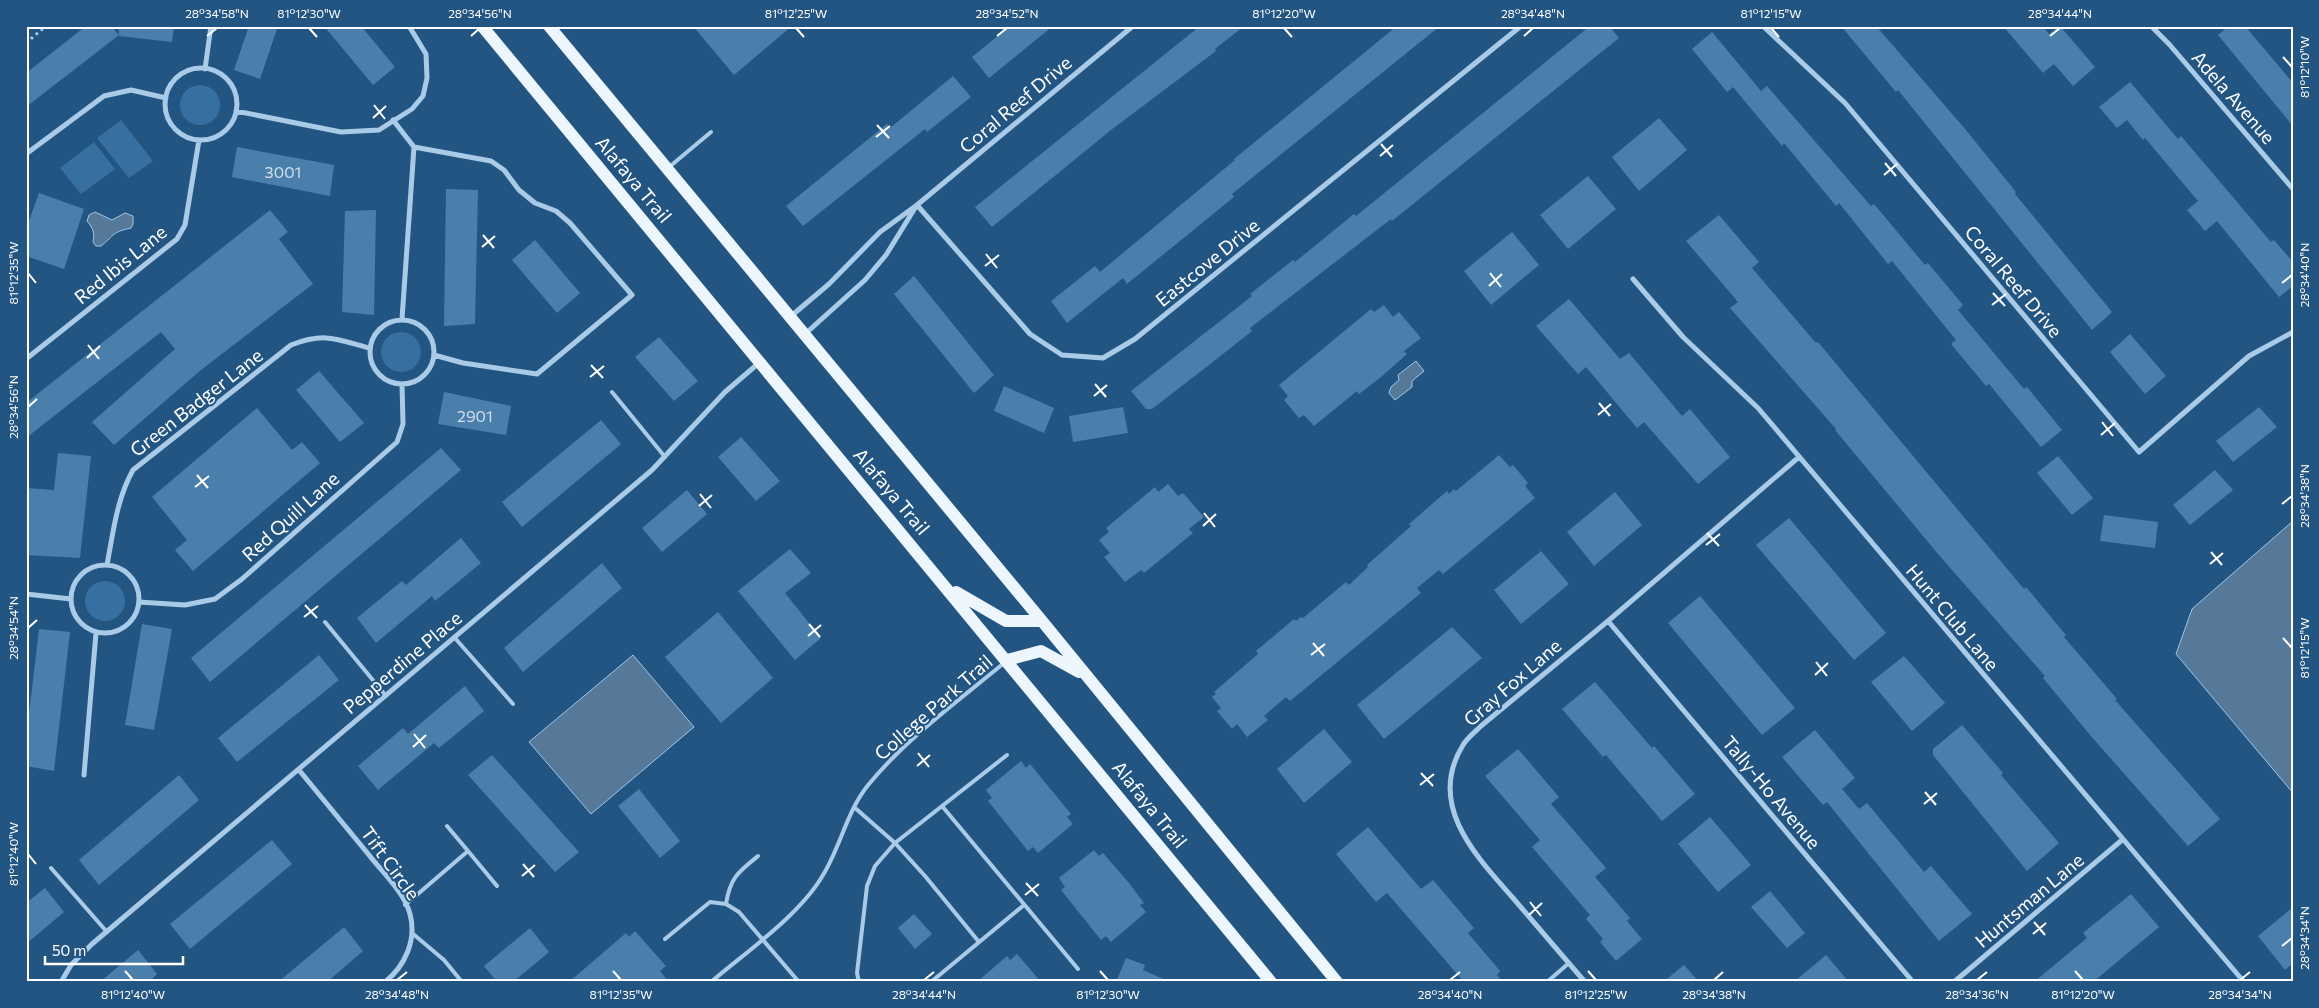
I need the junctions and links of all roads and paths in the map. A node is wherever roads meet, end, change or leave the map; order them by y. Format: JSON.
{"nodes":[{"id":1,"x":46,"y":26,"type":"edge"},
{"id":2,"x":211,"y":26,"type":"edge"},
{"id":3,"x":409,"y":26,"type":"edge"},
{"id":4,"x":482,"y":26,"type":"edge"},
{"id":5,"x":549,"y":26,"type":"edge"},
{"id":6,"x":1133,"y":26,"type":"edge"},
{"id":7,"x":1521,"y":26,"type":"edge"},
{"id":8,"x":1763,"y":26,"type":"edge"},
{"id":9,"x":2151,"y":26,"type":"edge"},
{"id":10,"x":26,"y":42,"type":"edge"},
{"id":11,"x":205,"y":69,"type":"junction"},
{"id":12,"x":166,"y":98,"type":"junction"},
{"id":13,"x":236,"y":111,"type":"junction"},
{"id":14,"x":393,"y":120,"type":"junction"},
{"id":15,"x":711,"y":132,"type":"dead end"},
{"id":16,"x":199,"y":140,"type":"junction"},
{"id":17,"x":414,"y":147,"type":"junction"},
{"id":18,"x":26,"y":154,"type":"edge"},
{"id":19,"x":667,"y":169,"type":"junction"},
{"id":20,"x":2293,"y":189,"type":"edge"},
{"id":21,"x":917,"y":205,"type":"junction"},
{"id":22,"x":1633,"y":279,"type":"dead end"},
{"id":23,"x":790,"y":317,"type":"junction"},
{"id":24,"x":402,"y":319,"type":"junction"},
{"id":25,"x":2293,"y":332,"type":"edge"},
{"id":26,"x":805,"y":335,"type":"junction"},
{"id":27,"x":369,"y":348,"type":"junction"},
{"id":28,"x":434,"y":355,"type":"junction"},
{"id":29,"x":26,"y":359,"type":"edge"},
{"id":30,"x":760,"y":361,"type":"junction"},
{"id":31,"x":402,"y":384,"type":"junction"},
{"id":32,"x":612,"y":392,"type":"dead end"},
{"id":33,"x":665,"y":457,"type":"junction"},
{"id":34,"x":1799,"y":457,"type":"junction"},
{"id":35,"x":107,"y":566,"type":"junction"},
{"id":36,"x":947,"y":587,"type":"junction"},
{"id":37,"x":26,"y":594,"type":"edge"},
{"id":38,"x":71,"y":598,"type":"junction"},
{"id":39,"x":139,"y":602,"type":"junction"},
{"id":40,"x":1042,"y":621,"type":"junction"},
{"id":41,"x":1608,"y":621,"type":"junction"},
{"id":42,"x":325,"y":622,"type":"dead end"},
{"id":43,"x":96,"y":632,"type":"junction"},
{"id":44,"x":454,"y":637,"type":"junction"},
{"id":45,"x":1008,"y":660,"type":"junction"},
{"id":46,"x":1086,"y":676,"type":"junction"},
{"id":47,"x":386,"y":696,"type":"junction"},
{"id":48,"x":513,"y":704,"type":"dead end"},
{"id":49,"x":1007,"y":755,"type":"dead end"},
{"id":50,"x":299,"y":770,"type":"junction"},
{"id":51,"x":84,"y":775,"type":"dead end"},
{"id":52,"x":942,"y":806,"type":"junction"},
{"id":53,"x":854,"y":807,"type":"junction"},
{"id":54,"x":447,"y":826,"type":"dead end"},
{"id":55,"x":2122,"y":840,"type":"junction"},
{"id":56,"x":895,"y":843,"type":"junction"},
{"id":57,"x":468,"y":852,"type":"junction"},
{"id":58,"x":758,"y":856,"type":"dead end"},
{"id":59,"x":51,"y":868,"type":"dead end"},
{"id":60,"x":497,"y":886,"type":"dead end"},
{"id":61,"x":726,"y":904,"type":"junction"},
{"id":62,"x":405,"y":905,"type":"junction"},
{"id":63,"x":1024,"y":905,"type":"junction"},
{"id":64,"x":107,"y":932,"type":"junction"},
{"id":65,"x":412,"y":933,"type":"junction"},
{"id":66,"x":763,"y":938,"type":"junction"},
{"id":67,"x":665,"y":939,"type":"dead end"},
{"id":68,"x":979,"y":942,"type":"junction"},
{"id":69,"x":1569,"y":963,"type":"junction"},
{"id":70,"x":1078,"y":969,"type":"dead end"},
{"id":71,"x":61,"y":982,"type":"edge"},
{"id":72,"x":385,"y":982,"type":"edge"},
{"id":73,"x":462,"y":982,"type":"edge"},
{"id":74,"x":711,"y":982,"type":"edge"},
{"id":75,"x":800,"y":982,"type":"edge"},
{"id":76,"x":859,"y":982,"type":"edge"},
{"id":77,"x":931,"y":982,"type":"edge"},
{"id":78,"x":1271,"y":982,"type":"edge"},
{"id":79,"x":1337,"y":982,"type":"edge"},
{"id":80,"x":1547,"y":982,"type":"edge"},
{"id":81,"x":1584,"y":982,"type":"edge"},
{"id":82,"x":1913,"y":982,"type":"edge"},
{"id":83,"x":1954,"y":982,"type":"edge"},
{"id":84,"x":2244,"y":982,"type":"edge"}],
"edges":[{"from":1,"to":10,"type":"path"},
{"from":2,"to":11,"type":"street"},
{"from":3,"to":14,"type":"street"},
{"from":4,"to":30,"type":"main road","name":"Alafaya Trail"},
{"from":5,"to":19,"type":"main road","name":"Alafaya Trail"},
{"from":6,"to":21,"type":"street","name":"Coral Reef Drive"},
{"from":7,"to":21,"type":"street","name":"Eastcove Drive"},
{"from":8,"to":25,"type":"street","name":"Coral Reef Drive"},
{"from":9,"to":20,"type":"street","name":"Adela Avenue"},
{"from":11,"to":12,"type":"street"},
{"from":11,"to":13,"type":"street"},
{"from":12,"to":16,"type":"street"},
{"from":12,"to":18,"type":"street"},
{"from":13,"to":14,"type":"street"},
{"from":13,"to":16,"type":"street"},
{"from":14,"to":17,"type":"street"},
{"from":15,"to":19,"type":"lane"},
{"from":16,"to":29,"type":"street","name":"Red Ibis Lane"},
{"from":17,"to":24,"type":"street"},
{"from":17,"to":28,"type":"street"},
{"from":19,"to":23,"type":"main road","name":"Alafaya Trail"},
{"from":21,"to":23,"type":"street","name":"Coral Reef Drive"},
{"from":21,"to":26,"type":"street","name":"Coral Reef Drive"},
{"from":22,"to":34,"type":"street","name":"Hunt Club Lane"},
{"from":23,"to":26,"type":"main road","name":"Alafaya Trail"},
{"from":24,"to":27,"type":"street"},
{"from":24,"to":28,"type":"street"},
{"from":26,"to":40,"type":"main road","name":"Alafaya Trail"},
{"from":27,"to":31,"type":"street"},
{"from":27,"to":35,"type":"street","name":"Green Badger Lane"},
{"from":28,"to":31,"type":"street"},
{"from":30,"to":33,"type":"street","name":"Pepperdine Place"},
{"from":30,"to":36,"type":"main road","name":"Alafaya Trail"},
{"from":31,"to":39,"type":"street","name":"Red Quill Lane"},
{"from":32,"to":33,"type":"lane"},
{"from":33,"to":44,"type":"street","name":"Pepperdine Place"},
{"from":34,"to":41,"type":"street","name":"Gray Fox Lane"},
{"from":34,"to":55,"type":"street","name":"Hunt Club Lane"},
{"from":35,"to":38,"type":"street"},
{"from":35,"to":39,"type":"street"},
{"from":36,"to":40,"type":"main road"},
{"from":36,"to":45,"type":"main road","name":"Alafaya Trail"},
{"from":37,"to":38,"type":"street"},
{"from":38,"to":43,"type":"street"},
{"from":39,"to":43,"type":"street"},
{"from":40,"to":46,"type":"main road","name":"Alafaya Trail"},
{"from":41,"to":69,"type":"street","name":"Gray Fox Lane"},
{"from":41,"to":82,"type":"street","name":"Tally-Ho Avenue"},
{"from":42,"to":47,"type":"lane"},
{"from":43,"to":51,"type":"street"},
{"from":44,"to":47,"type":"street","name":"Pepperdine Place"},
{"from":44,"to":48,"type":"lane"},
{"from":45,"to":46,"type":"main road"},
{"from":45,"to":53,"type":"lane","name":"College Park Trail"},
{"from":45,"to":78,"type":"main road","name":"Alafaya Trail"},
{"from":46,"to":79,"type":"main road","name":"Alafaya Trail"},
{"from":47,"to":50,"type":"street","name":"Pepperdine Place"},
{"from":49,"to":52,"type":"lane"},
{"from":50,"to":62,"type":"street","name":"Tift Circle"},
{"from":50,"to":64,"type":"street","name":"Pepperdine Place"},
{"from":52,"to":56,"type":"lane"},
{"from":52,"to":63,"type":"lane"},
{"from":53,"to":56,"type":"lane"},
{"from":53,"to":66,"type":"lane","name":"College Park Trail"},
{"from":54,"to":57,"type":"lane"},
{"from":55,"to":83,"type":"street","name":"Huntsman Lane"},
{"from":55,"to":84,"type":"street","name":"Hunt Club Lane"},
{"from":56,"to":68,"type":"lane"},
{"from":56,"to":76,"type":"lane"},
{"from":57,"to":60,"type":"lane"},
{"from":57,"to":62,"type":"lane"},
{"from":58,"to":61,"type":"lane"},
{"from":59,"to":64,"type":"lane"},
{"from":61,"to":66,"type":"lane"},
{"from":61,"to":67,"type":"lane"},
{"from":62,"to":65,"type":"street","name":"Tift Circle"},
{"from":63,"to":68,"type":"lane"},
{"from":63,"to":70,"type":"lane"},
{"from":64,"to":71,"type":"street","name":"Pepperdine Place"},
{"from":65,"to":72,"type":"street","name":"Tift Circle"},
{"from":65,"to":73,"type":"lane"},
{"from":66,"to":74,"type":"lane","name":"College Park Trail"},
{"from":66,"to":75,"type":"lane"},
{"from":68,"to":77,"type":"lane"},
{"from":69,"to":80,"type":"lane"},
{"from":69,"to":81,"type":"street","name":"Gray Fox Lane"}]}
